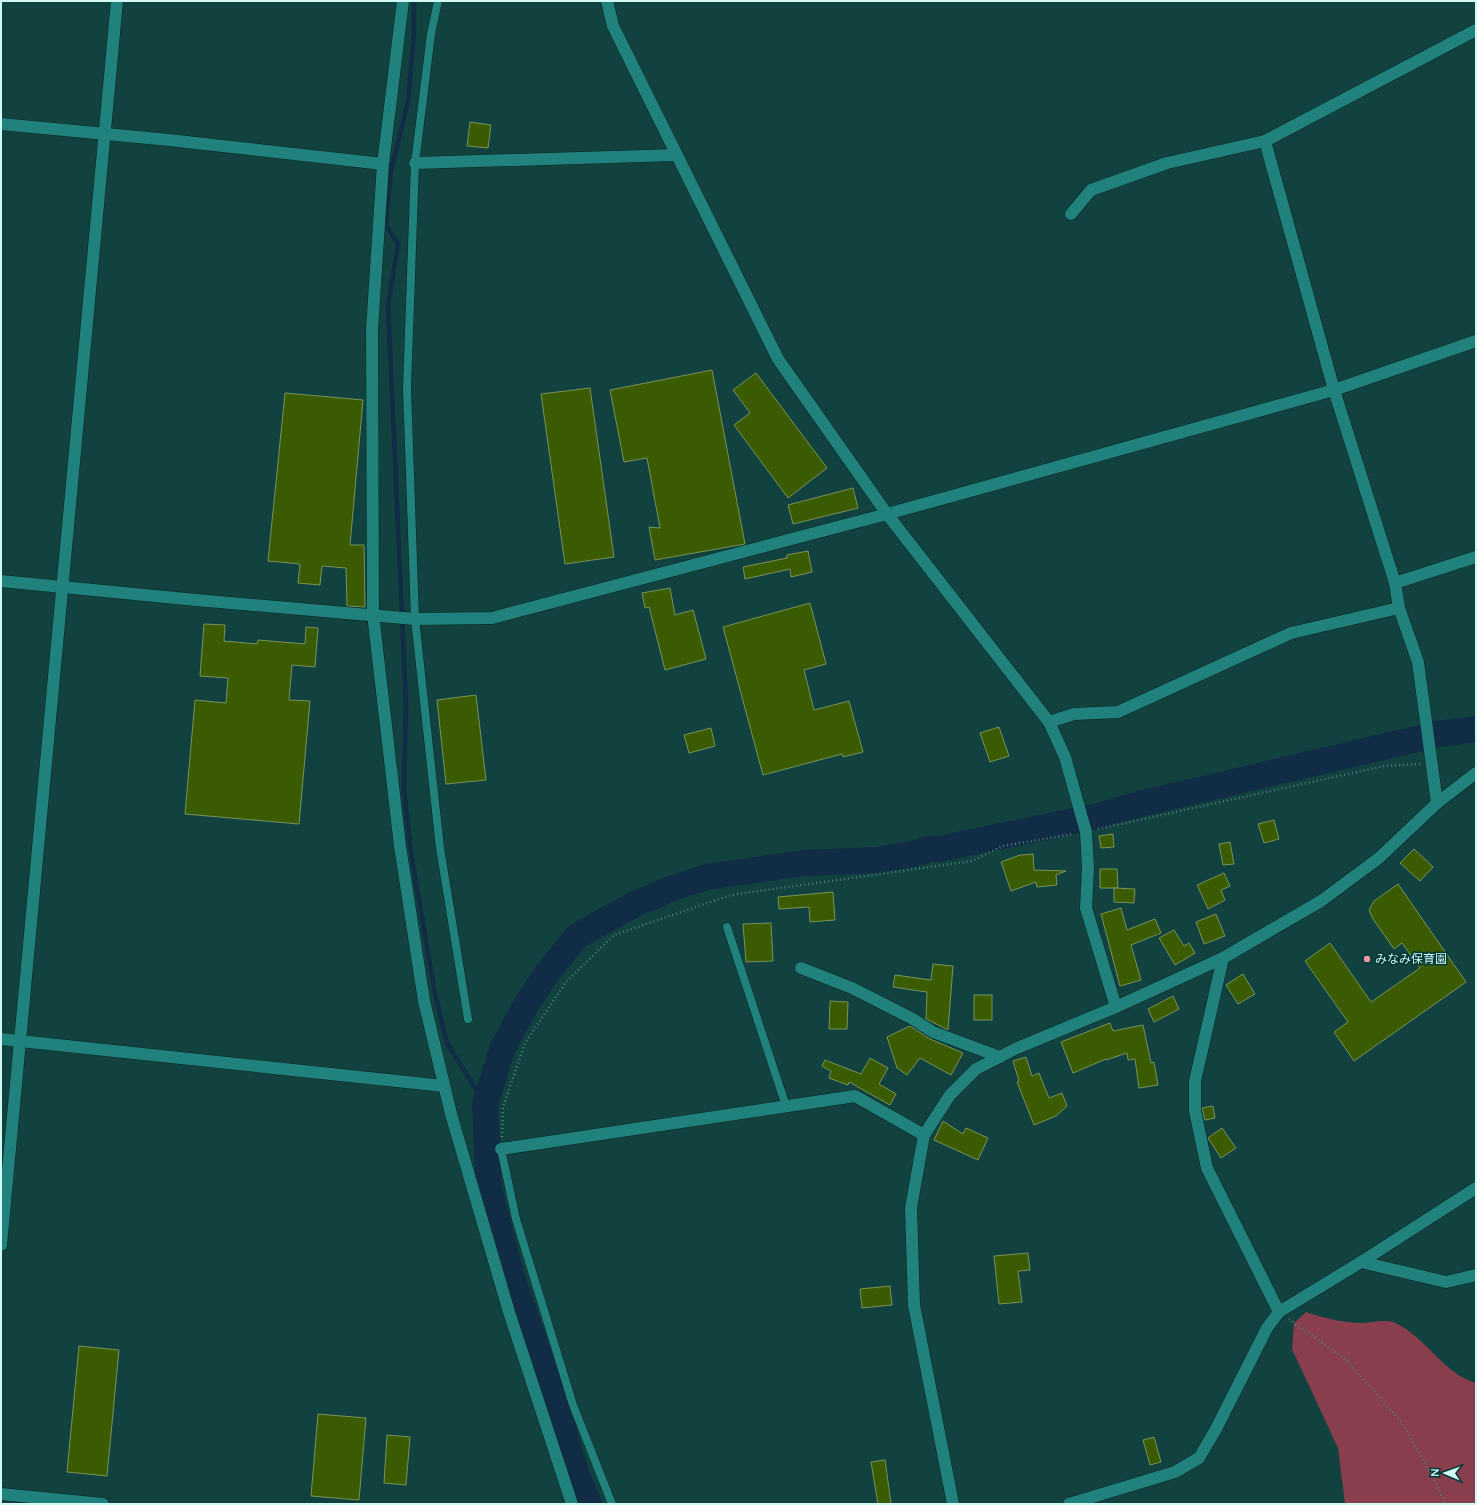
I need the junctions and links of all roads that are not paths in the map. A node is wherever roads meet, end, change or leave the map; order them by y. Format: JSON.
{"nodes":[{"id":1,"x":117,"y":1,"type":"edge"},
{"id":2,"x":403,"y":1,"type":"edge"},
{"id":3,"x":438,"y":1,"type":"edge"},
{"id":4,"x":607,"y":1,"type":"edge"},
{"id":5,"x":1476,"y":30,"type":"edge"},
{"id":6,"x":1,"y":124,"type":"edge"},
{"id":7,"x":106,"y":134,"type":"junction"},
{"id":8,"x":1265,"y":141,"type":"junction"},
{"id":9,"x":675,"y":155,"type":"junction"},
{"id":10,"x":415,"y":163,"type":"junction"},
{"id":11,"x":383,"y":164,"type":"junction"},
{"id":12,"x":1071,"y":214,"type":"dead end"},
{"id":13,"x":1476,"y":341,"type":"edge"},
{"id":14,"x":1334,"y":390,"type":"junction"},
{"id":15,"x":887,"y":514,"type":"junction"},
{"id":16,"x":1476,"y":557,"type":"edge"},
{"id":17,"x":1,"y":581,"type":"edge"},
{"id":18,"x":1395,"y":583,"type":"junction"},
{"id":19,"x":62,"y":587,"type":"junction"},
{"id":20,"x":1399,"y":608,"type":"junction"},
{"id":21,"x":376,"y":614,"type":"junction"},
{"id":22,"x":415,"y":619,"type":"junction"},
{"id":23,"x":1049,"y":722,"type":"junction"},
{"id":24,"x":1476,"y":773,"type":"edge"},
{"id":25,"x":1437,"y":803,"type":"junction"},
{"id":26,"x":727,"y":927,"type":"dead end"},
{"id":27,"x":1223,"y":958,"type":"junction"},
{"id":28,"x":801,"y":968,"type":"dead end"},
{"id":29,"x":1116,"y":1007,"type":"junction"},
{"id":30,"x":468,"y":1019,"type":"dead end"},
{"id":31,"x":1,"y":1039,"type":"edge"},
{"id":32,"x":20,"y":1042,"type":"junction"},
{"id":33,"x":1000,"y":1057,"type":"junction"},
{"id":34,"x":444,"y":1086,"type":"junction"},
{"id":35,"x":786,"y":1106,"type":"junction"},
{"id":36,"x":924,"y":1135,"type":"junction"},
{"id":37,"x":501,"y":1149,"type":"joint"},
{"id":38,"x":1476,"y":1188,"type":"edge"},
{"id":39,"x":1,"y":1245,"type":"edge"},
{"id":40,"x":1361,"y":1262,"type":"junction"},
{"id":41,"x":1476,"y":1275,"type":"edge"},
{"id":42,"x":1279,"y":1312,"type":"junction"},
{"id":43,"x":1,"y":1494,"type":"edge"},
{"id":44,"x":103,"y":1504,"type":"edge"},
{"id":45,"x":572,"y":1504,"type":"edge"},
{"id":46,"x":612,"y":1504,"type":"edge"},
{"id":47,"x":952,"y":1504,"type":"edge"},
{"id":48,"x":1069,"y":1504,"type":"edge"}],
"edges":[{"from":1,"to":7,"type":"street"},
{"from":2,"to":11,"type":"street"},
{"from":3,"to":10,"type":"lane"},
{"from":4,"to":9,"type":"street"},
{"from":5,"to":8,"type":"street"},
{"from":6,"to":7,"type":"street"},
{"from":7,"to":11,"type":"street"},
{"from":7,"to":19,"type":"street"},
{"from":8,"to":12,"type":"street"},
{"from":8,"to":14,"type":"street"},
{"from":9,"to":10,"type":"street"},
{"from":9,"to":15,"type":"street"},
{"from":10,"to":22,"type":"lane"},
{"from":11,"to":21,"type":"street"},
{"from":13,"to":14,"type":"street"},
{"from":14,"to":15,"type":"street"},
{"from":14,"to":18,"type":"street"},
{"from":15,"to":22,"type":"street"},
{"from":15,"to":23,"type":"street"},
{"from":16,"to":18,"type":"street"},
{"from":17,"to":19,"type":"street"},
{"from":18,"to":20,"type":"street"},
{"from":19,"to":21,"type":"street"},
{"from":19,"to":32,"type":"street"},
{"from":20,"to":23,"type":"street"},
{"from":20,"to":25,"type":"street"},
{"from":21,"to":22,"type":"street"},
{"from":21,"to":34,"type":"street"},
{"from":22,"to":30,"type":"lane"},
{"from":23,"to":29,"type":"street"},
{"from":24,"to":25,"type":"street"},
{"from":25,"to":27,"type":"street"},
{"from":26,"to":35,"type":"lane"},
{"from":27,"to":29,"type":"street"},
{"from":27,"to":42,"type":"street"},
{"from":28,"to":33,"type":"street"},
{"from":29,"to":33,"type":"street"},
{"from":31,"to":32,"type":"street"},
{"from":32,"to":34,"type":"street"},
{"from":32,"to":39,"type":"street"},
{"from":33,"to":36,"type":"street"},
{"from":34,"to":45,"type":"street"},
{"from":35,"to":36,"type":"street"},
{"from":35,"to":37,"type":"street"},
{"from":36,"to":47,"type":"street"},
{"from":37,"to":46,"type":"lane"},
{"from":38,"to":40,"type":"street"},
{"from":40,"to":41,"type":"street"},
{"from":40,"to":42,"type":"street"},
{"from":42,"to":48,"type":"street"},
{"from":43,"to":44,"type":"street"}]}
